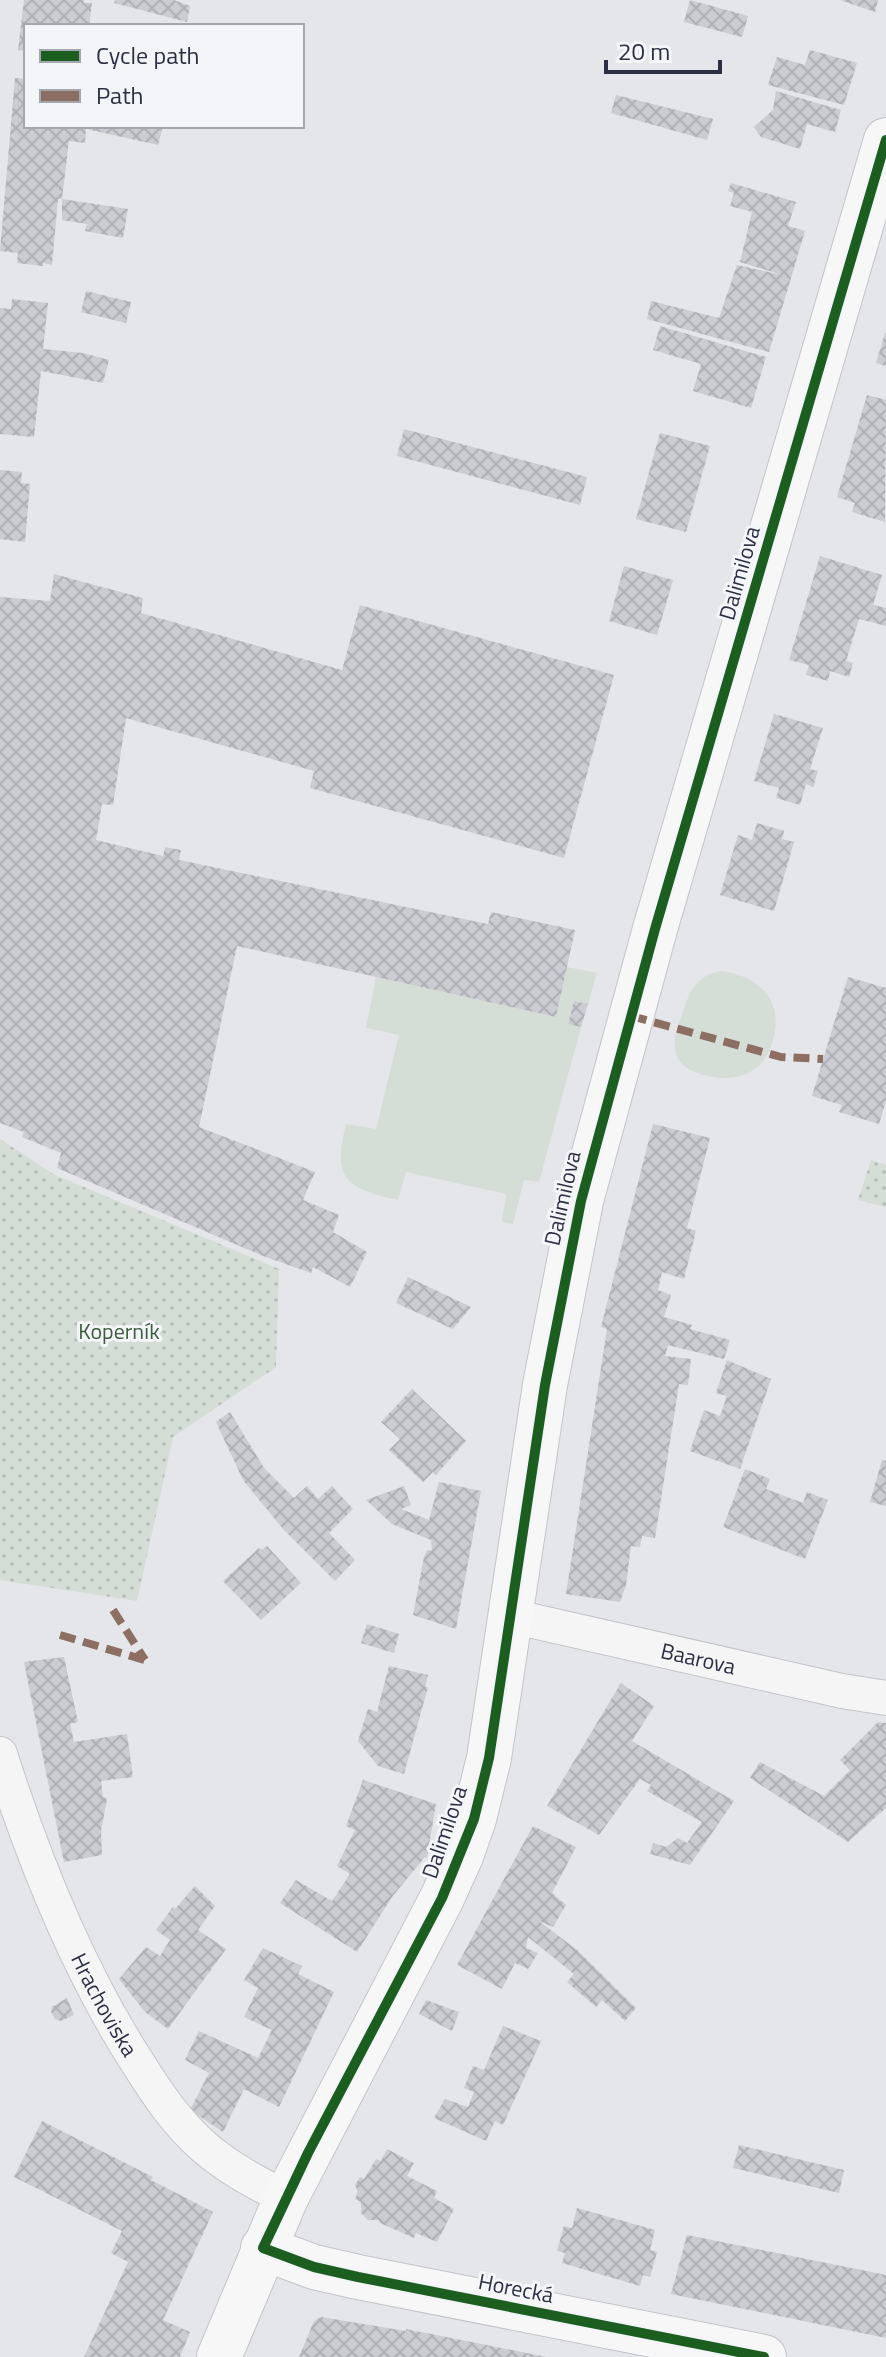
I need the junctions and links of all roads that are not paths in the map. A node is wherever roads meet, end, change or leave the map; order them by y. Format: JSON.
{"nodes":[{"id":1,"x":886,"y":140,"type":"edge"},
{"id":2,"x":511,"y":1616,"type":"junction"},
{"id":3,"x":886,"y":1698,"type":"edge"},
{"id":4,"x":0,"y":1754,"type":"edge"},
{"id":5,"x":286,"y":2198,"type":"junction"},
{"id":6,"x":263,"y":2248,"type":"junction"},
{"id":7,"x":219,"y":2357,"type":"edge"},
{"id":8,"x":764,"y":2357,"type":"edge"}],
"edges":[{"from":1,"to":2,"type":"main road","name":"Dalimilova"},
{"from":2,"to":3,"type":"street","name":"Baarova"},
{"from":2,"to":5,"type":"main road","name":"Dalimilova"},
{"from":4,"to":5,"type":"street","name":"Hrachoviska"},
{"from":5,"to":6,"type":"main road","name":"Dalimilova"},
{"from":6,"to":7,"type":"main road","name":"Dalimilova"},
{"from":6,"to":8,"type":"main road","name":"Horecká"}]}
